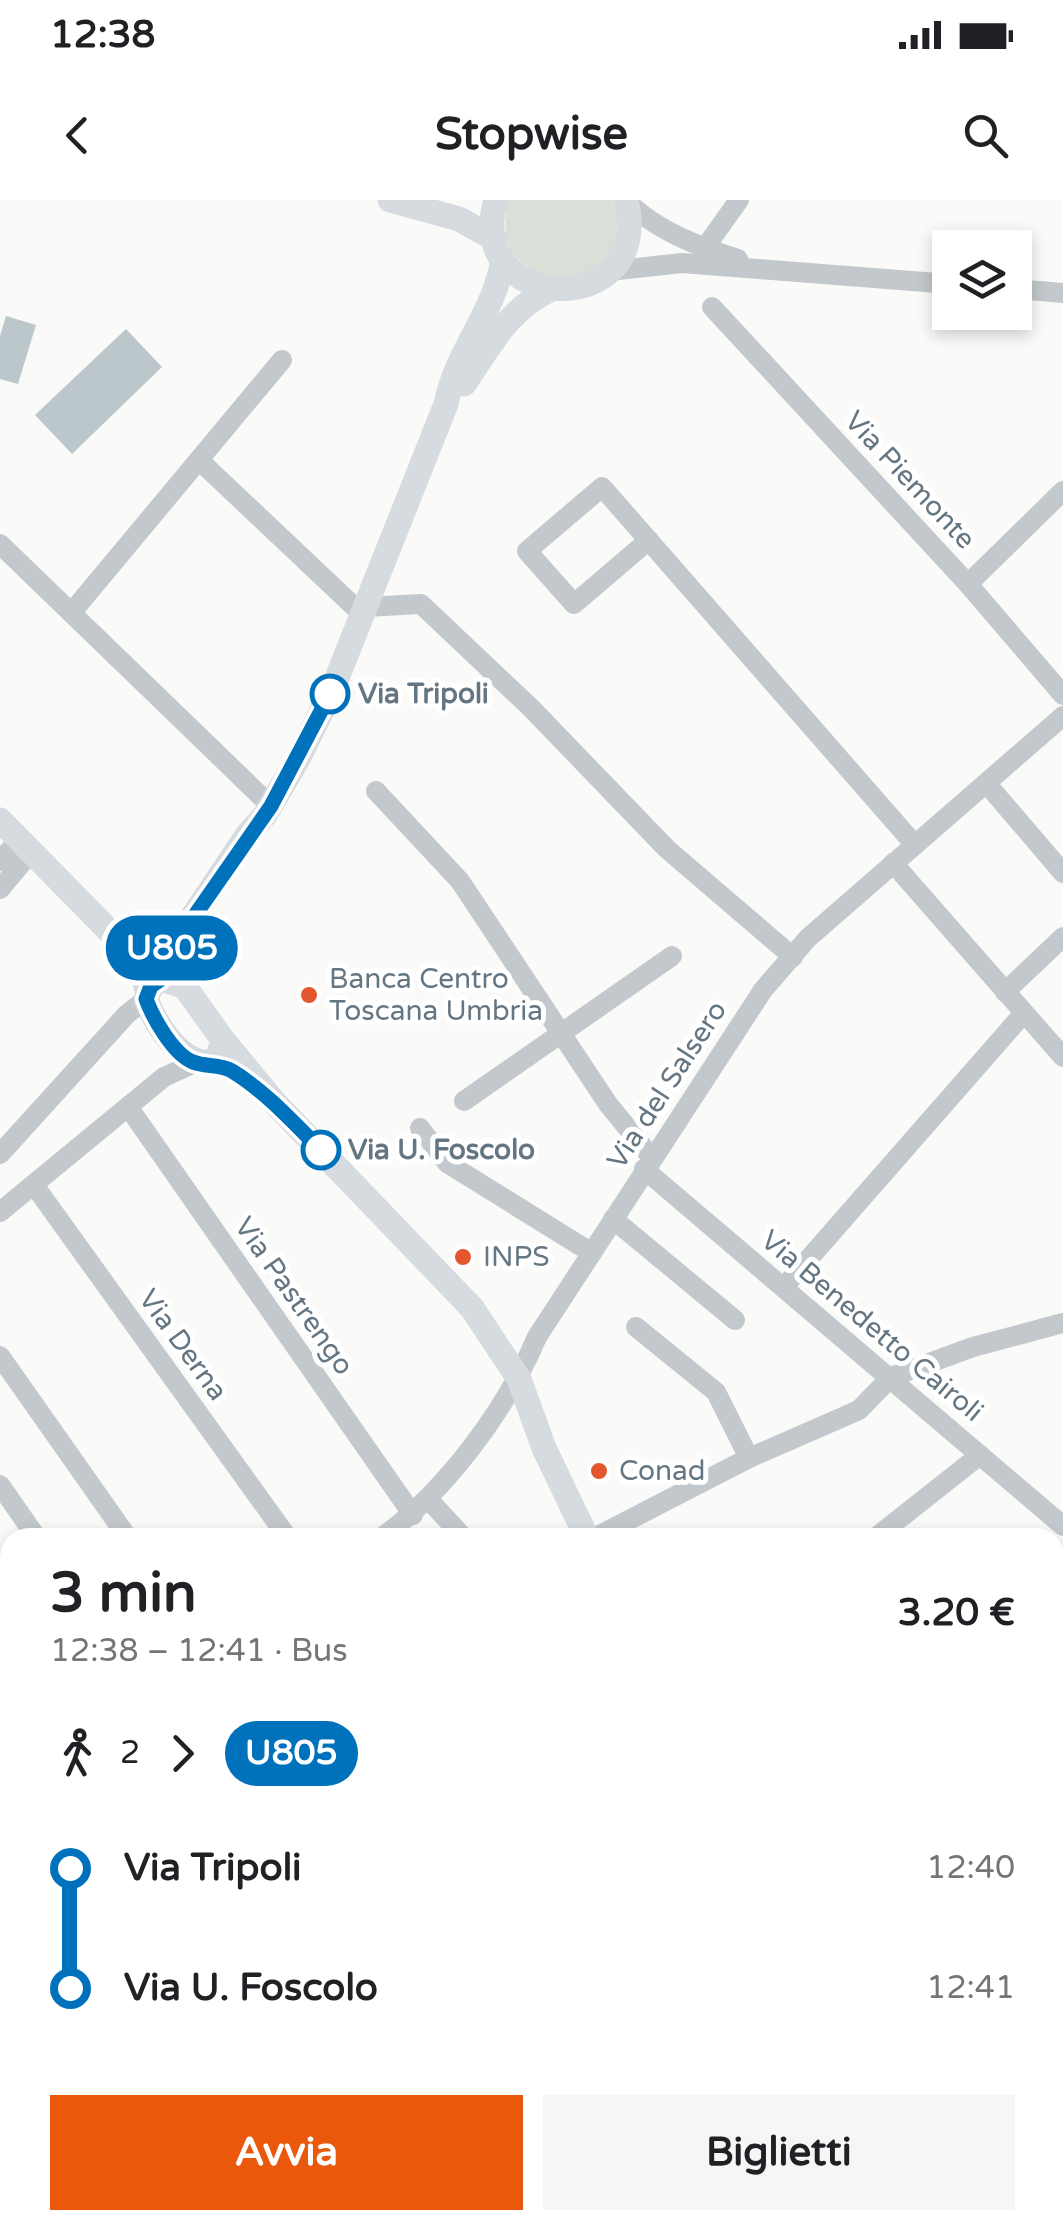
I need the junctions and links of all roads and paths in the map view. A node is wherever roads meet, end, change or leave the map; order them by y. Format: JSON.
{"nodes":[{"id":1,"x":458,"y":200,"type":"edge"},
{"id":2,"x":496,"y":200,"type":"edge"},
{"id":3,"x":626,"y":200,"type":"edge"},
{"id":4,"x":738,"y":200,"type":"edge"},
{"id":5,"x":398,"y":201,"type":"edge"},
{"id":6,"x":499,"y":249,"type":"junction"},
{"id":7,"x":704,"y":249,"type":"junction"},
{"id":8,"x":774,"y":270,"type":"junction"},
{"id":9,"x":609,"y":271,"type":"junction"},
{"id":10,"x":932,"y":283,"type":"edge"},
{"id":11,"x":549,"y":290,"type":"junction"},
{"id":12,"x":1032,"y":290,"type":"edge"},
{"id":13,"x":1063,"y":293,"type":"edge"},
{"id":14,"x":712,"y":307,"type":"dead end"},
{"id":15,"x":282,"y":360,"type":"dead end"},
{"id":16,"x":446,"y":404,"type":"junction"},
{"id":17,"x":200,"y":462,"type":"junction"},
{"id":18,"x":1063,"y":491,"type":"edge"},
{"id":19,"x":649,"y":540,"type":"junction"},
{"id":20,"x":0,"y":544,"type":"edge"},
{"id":21,"x":968,"y":584,"type":"junction"},
{"id":22,"x":364,"y":611,"type":"junction"},
{"id":23,"x":72,"y":612,"type":"junction"},
{"id":24,"x":1063,"y":695,"type":"edge"},
{"id":25,"x":1063,"y":716,"type":"edge"},
{"id":26,"x":987,"y":784,"type":"junction"},
{"id":27,"x":376,"y":791,"type":"dead end"},
{"id":28,"x":268,"y":811,"type":"junction"},
{"id":29,"x":0,"y":820,"type":"edge"},
{"id":30,"x":914,"y":845,"type":"junction"},
{"id":31,"x":25,"y":846,"type":"junction"},
{"id":32,"x":0,"y":861,"type":"edge"},
{"id":33,"x":893,"y":863,"type":"junction"},
{"id":34,"x":1063,"y":873,"type":"edge"},
{"id":35,"x":0,"y":889,"type":"edge"},
{"id":36,"x":1063,"y":938,"type":"edge"},
{"id":37,"x":672,"y":956,"type":"dead end"},
{"id":38,"x":793,"y":957,"type":"junction"},
{"id":39,"x":160,"y":990,"type":"junction"},
{"id":40,"x":1005,"y":992,"type":"junction"},
{"id":41,"x":1024,"y":1013,"type":"junction"},
{"id":42,"x":562,"y":1032,"type":"junction"},
{"id":43,"x":222,"y":1040,"type":"junction"},
{"id":44,"x":1063,"y":1057,"type":"edge"},
{"id":45,"x":202,"y":1063,"type":"junction"},
{"id":46,"x":464,"y":1101,"type":"dead end"},
{"id":47,"x":275,"y":1103,"type":"junction"},
{"id":48,"x":129,"y":1108,"type":"junction"},
{"id":49,"x":420,"y":1128,"type":"dead end"},
{"id":50,"x":0,"y":1154,"type":"edge"},
{"id":51,"x":648,"y":1163,"type":"junction"},
{"id":52,"x":34,"y":1184,"type":"junction"},
{"id":53,"x":0,"y":1212,"type":"edge"},
{"id":54,"x":613,"y":1219,"type":"junction"},
{"id":55,"x":592,"y":1253,"type":"junction"},
{"id":56,"x":784,"y":1288,"type":"junction"},
{"id":57,"x":735,"y":1320,"type":"dead end"},
{"id":58,"x":1063,"y":1323,"type":"edge"},
{"id":59,"x":636,"y":1327,"type":"dead end"},
{"id":60,"x":0,"y":1356,"type":"edge"},
{"id":61,"x":890,"y":1378,"type":"junction"},
{"id":62,"x":519,"y":1379,"type":"junction"},
{"id":63,"x":980,"y":1455,"type":"junction"},
{"id":64,"x":750,"y":1458,"type":"junction"},
{"id":65,"x":0,"y":1485,"type":"edge"},
{"id":66,"x":430,"y":1500,"type":"junction"},
{"id":67,"x":413,"y":1515,"type":"junction"},
{"id":68,"x":1061,"y":1520,"type":"edge"},
{"id":69,"x":30,"y":1528,"type":"edge"},
{"id":70,"x":121,"y":1528,"type":"edge"},
{"id":71,"x":281,"y":1528,"type":"edge"},
{"id":72,"x":395,"y":1528,"type":"edge"},
{"id":73,"x":455,"y":1528,"type":"edge"},
{"id":74,"x":585,"y":1528,"type":"edge"},
{"id":75,"x":610,"y":1528,"type":"edge"},
{"id":76,"x":889,"y":1528,"type":"edge"}],
"edges":[{"from":1,"to":5,"type":"main road"},
{"from":2,"to":6,"type":"main road"},
{"from":3,"to":7,"type":"street"},
{"from":3,"to":9,"type":"main road"},
{"from":4,"to":7,"type":"street"},
{"from":5,"to":6,"type":"main road"},
{"from":6,"to":11,"type":"main road"},
{"from":6,"to":16,"type":"main road"},
{"from":7,"to":8,"type":"street"},
{"from":8,"to":9,"type":"street"},
{"from":8,"to":10,"type":"street"},
{"from":9,"to":11,"type":"main road"},
{"from":11,"to":16,"type":"main road"},
{"from":12,"to":13,"type":"street"},
{"from":14,"to":21,"type":"street","name":"Via Piemonte"},
{"from":15,"to":17,"type":"street"},
{"from":16,"to":22,"type":"main road"},
{"from":17,"to":22,"type":"street"},
{"from":17,"to":23,"type":"street"},
{"from":18,"to":21,"type":"street"},
{"from":19,"to":19,"type":"street"},
{"from":19,"to":30,"type":"street"},
{"from":20,"to":23,"type":"street"},
{"from":21,"to":24,"type":"street","name":"Via Piemonte"},
{"from":22,"to":28,"type":"main road"},
{"from":22,"to":38,"type":"street"},
{"from":23,"to":28,"type":"street"},
{"from":25,"to":26,"type":"street","name":"Via del Salsero"},
{"from":26,"to":30,"type":"street","name":"Via del Salsero"},
{"from":26,"to":34,"type":"street"},
{"from":27,"to":42,"type":"street","name":"Via Benedetto Cairoli"},
{"from":28,"to":39,"type":"main road"},
{"from":29,"to":31,"type":"main road"},
{"from":30,"to":33,"type":"street","name":"Via del Salsero"},
{"from":31,"to":32,"type":"street"},
{"from":31,"to":35,"type":"street"},
{"from":31,"to":39,"type":"main road"},
{"from":33,"to":38,"type":"street","name":"Via del Salsero"},
{"from":33,"to":40,"type":"street"},
{"from":36,"to":40,"type":"street"},
{"from":37,"to":42,"type":"street"},
{"from":38,"to":51,"type":"street","name":"Via del Salsero"},
{"from":39,"to":43,"type":"main road"},
{"from":39,"to":45,"type":"main road"},
{"from":39,"to":50,"type":"street"},
{"from":40,"to":41,"type":"street"},
{"from":41,"to":44,"type":"street"},
{"from":41,"to":56,"type":"street"},
{"from":42,"to":46,"type":"street"},
{"from":42,"to":51,"type":"street","name":"Via Benedetto Cairoli"},
{"from":43,"to":45,"type":"main road"},
{"from":43,"to":47,"type":"main road"},
{"from":45,"to":47,"type":"main road"},
{"from":45,"to":48,"type":"street"},
{"from":47,"to":62,"type":"main road"},
{"from":48,"to":52,"type":"street"},
{"from":48,"to":67,"type":"street","name":"Via Pastrengo"},
{"from":49,"to":55,"type":"street"},
{"from":51,"to":54,"type":"street","name":"Via del Salsero"},
{"from":51,"to":56,"type":"street","name":"Via Benedetto Cairoli"},
{"from":52,"to":53,"type":"street"},
{"from":52,"to":71,"type":"street","name":"Via Derna"},
{"from":54,"to":55,"type":"street","name":"Via del Salsero"},
{"from":54,"to":57,"type":"street"},
{"from":55,"to":62,"type":"street","name":"Via del Salsero"},
{"from":56,"to":61,"type":"street","name":"Via Benedetto Cairoli"},
{"from":58,"to":61,"type":"street"},
{"from":59,"to":64,"type":"street"},
{"from":60,"to":70,"type":"street"},
{"from":61,"to":63,"type":"street","name":"Via Benedetto Cairoli"},
{"from":61,"to":64,"type":"street"},
{"from":62,"to":66,"type":"street","name":"Via del Salsero"},
{"from":62,"to":74,"type":"main road"},
{"from":63,"to":68,"type":"street","name":"Via Benedetto Cairoli"},
{"from":63,"to":76,"type":"street"},
{"from":64,"to":75,"type":"street"},
{"from":65,"to":69,"type":"street"},
{"from":66,"to":67,"type":"street","name":"Via del Salsero"},
{"from":66,"to":73,"type":"street"},
{"from":67,"to":72,"type":"street","name":"Via del Salsero"}]}
